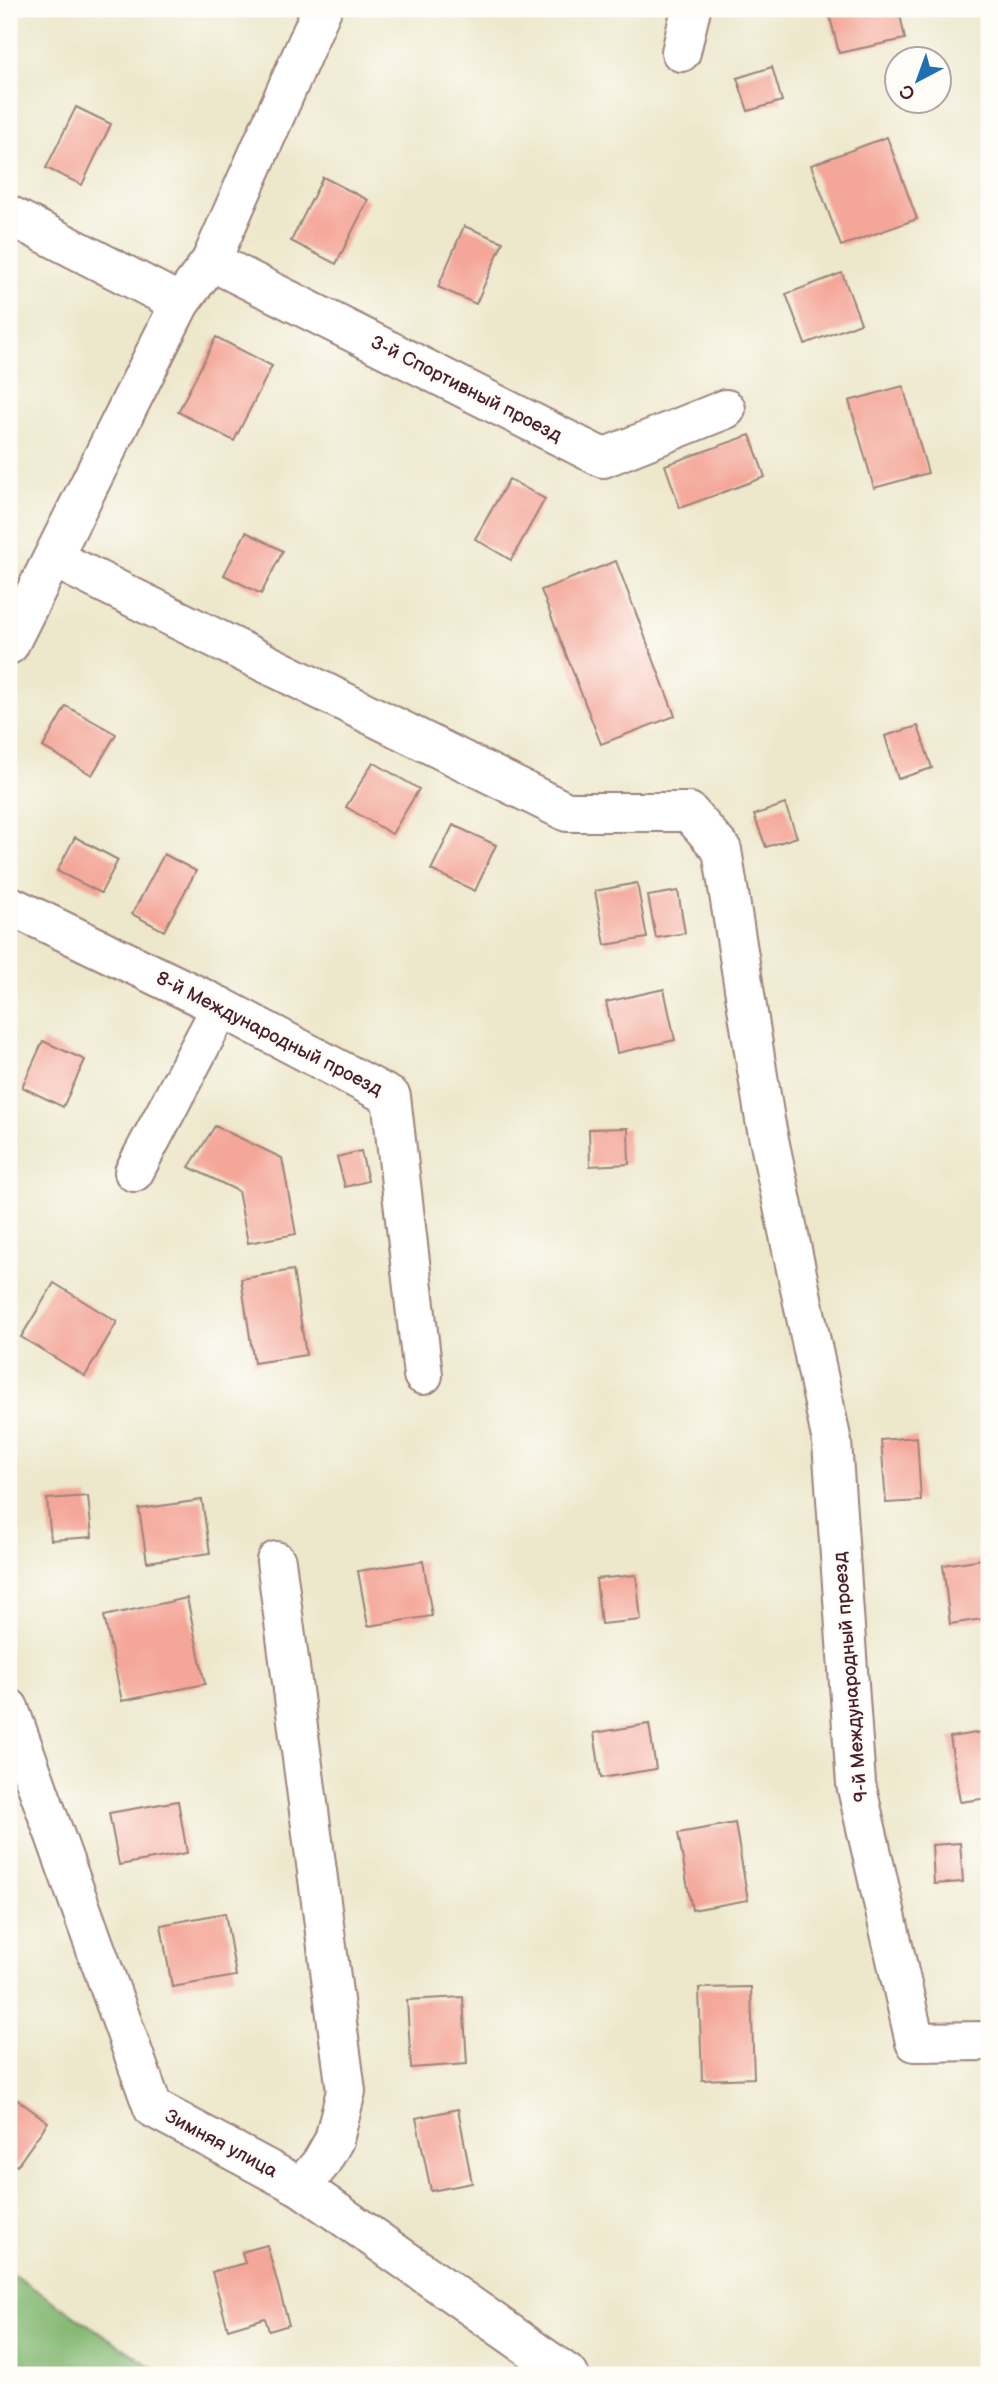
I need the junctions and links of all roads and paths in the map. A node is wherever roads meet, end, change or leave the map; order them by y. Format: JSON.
{"nodes":[{"id":1,"x":322,"y":9,"type":"edge"},
{"id":2,"x":691,"y":9,"type":"edge"},
{"id":3,"x":681,"y":52,"type":"dead end"},
{"id":4,"x":9,"y":215,"type":"edge"},
{"id":5,"x":211,"y":261,"type":"junction"},
{"id":6,"x":180,"y":303,"type":"junction"},
{"id":7,"x":726,"y":409,"type":"dead end"},
{"id":8,"x":53,"y":558,"type":"junction"},
{"id":9,"x":9,"y":645,"type":"edge"},
{"id":10,"x":9,"y":905,"type":"edge"},
{"id":11,"x":221,"y":1007,"type":"junction"},
{"id":12,"x":134,"y":1172,"type":"dead end"},
{"id":13,"x":424,"y":1375,"type":"dead end"},
{"id":14,"x":276,"y":1561,"type":"dead end"},
{"id":15,"x":9,"y":1708,"type":"edge"},
{"id":16,"x":989,"y":2041,"type":"edge"},
{"id":17,"x":301,"y":2187,"type":"junction"},
{"id":18,"x":569,"y":2375,"type":"edge"}],
"edges":[{"from":1,"to":5,"type":"street"},
{"from":2,"to":3,"type":"street"},
{"from":4,"to":6,"type":"street"},
{"from":5,"to":6,"type":"street"},
{"from":5,"to":7,"type":"street","name":"3-й Спортивный проезд"},
{"from":6,"to":8,"type":"street"},
{"from":8,"to":9,"type":"street"},
{"from":8,"to":16,"type":"street","name":"9-й Международный проезд"},
{"from":10,"to":11,"type":"street","name":"8-й Международный проезд"},
{"from":11,"to":12,"type":"street"},
{"from":11,"to":13,"type":"street","name":"8-й Международный проезд"},
{"from":14,"to":17,"type":"street"},
{"from":15,"to":17,"type":"street","name":"Зимняя улица"},
{"from":17,"to":18,"type":"street","name":"Зимняя улица"}]}
